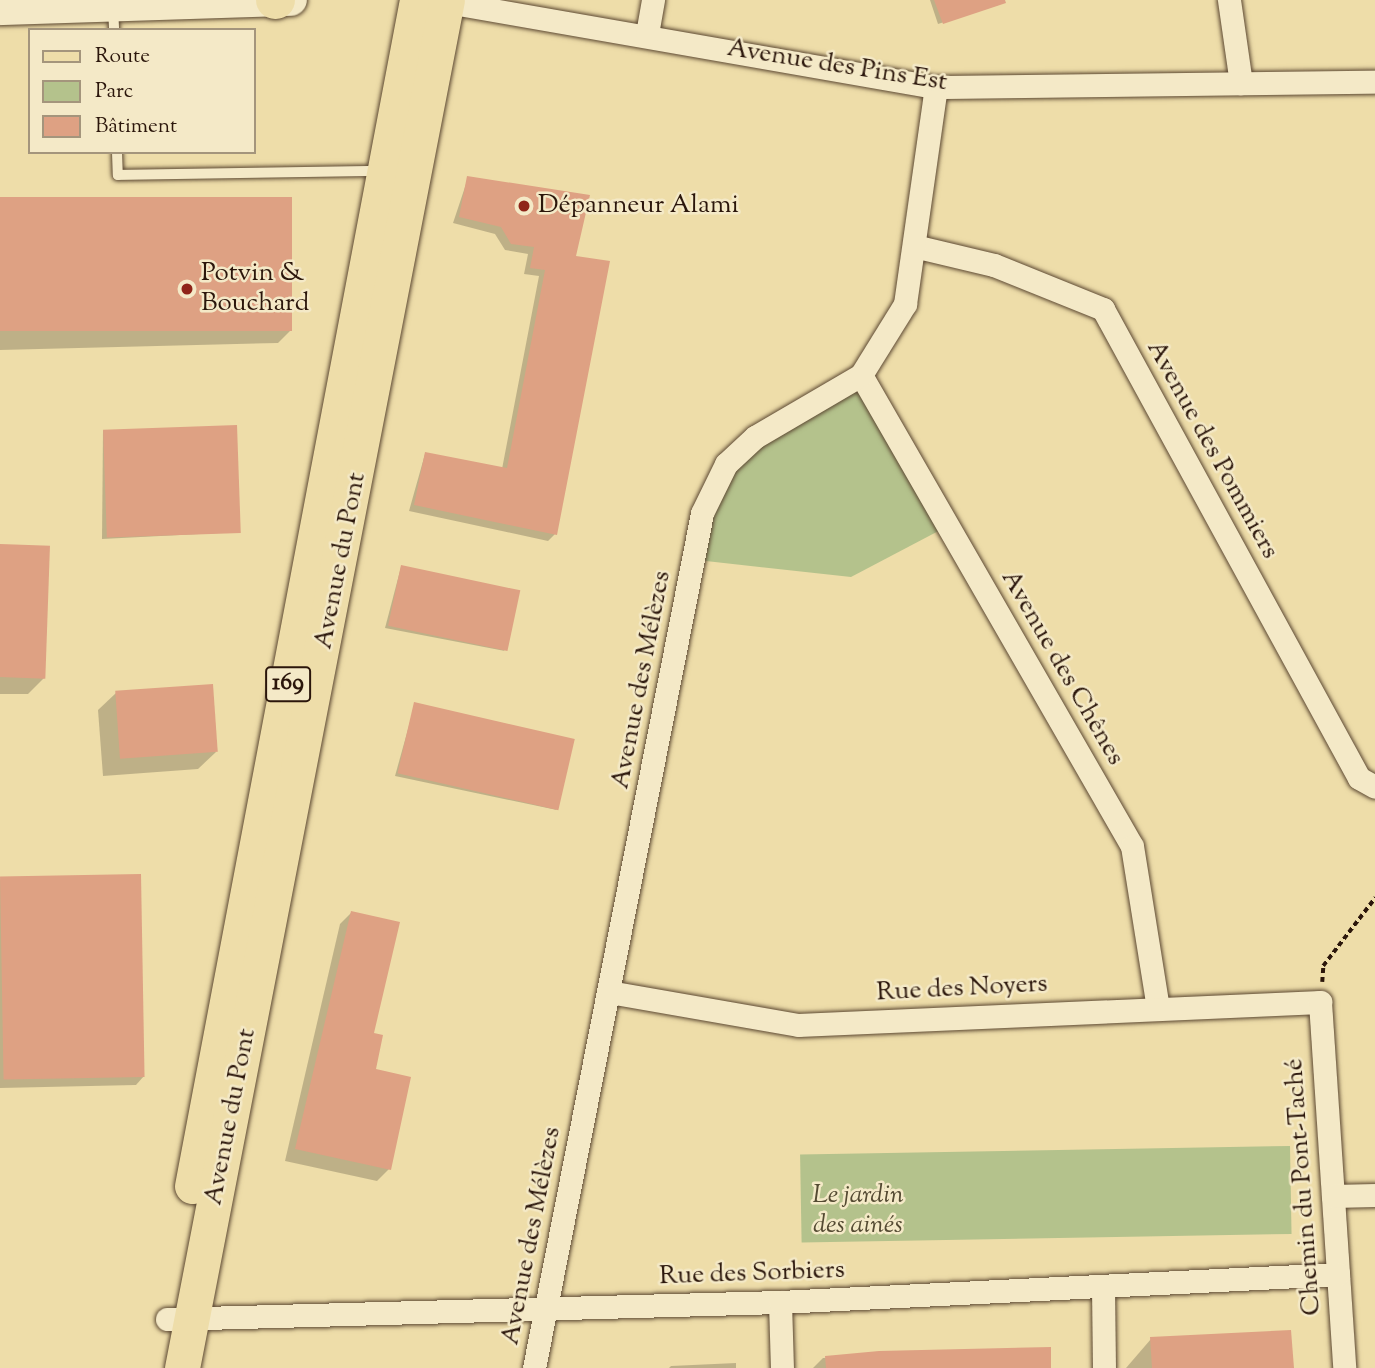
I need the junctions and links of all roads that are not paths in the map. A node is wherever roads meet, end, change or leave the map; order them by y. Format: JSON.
{"nodes":[{"id":1,"x":276,"y":0,"type":"edge"},
{"id":2,"x":291,"y":0,"type":"edge"},
{"id":3,"x":653,"y":0,"type":"edge"},
{"id":4,"x":1229,"y":0,"type":"edge"},
{"id":5,"x":435,"y":1,"type":"edge"},
{"id":6,"x":0,"y":9,"type":"edge"},
{"id":7,"x":113,"y":18,"type":"edge"},
{"id":8,"x":647,"y":34,"type":"junction"},
{"id":9,"x":1375,"y":82,"type":"edge"},
{"id":10,"x":1241,"y":83,"type":"junction"},
{"id":11,"x":936,"y":87,"type":"junction"},
{"id":12,"x":117,"y":154,"type":"edge"},
{"id":13,"x":386,"y":171,"type":"junction"},
{"id":14,"x":914,"y":246,"type":"junction"},
{"id":15,"x":861,"y":375,"type":"junction"},
{"id":16,"x":1375,"y":787,"type":"edge"},
{"id":17,"x":609,"y":992,"type":"junction"},
{"id":18,"x":1320,"y":1002,"type":"joint"},
{"id":19,"x":1158,"y":1008,"type":"junction"},
{"id":20,"x":1375,"y":1195,"type":"edge"},
{"id":21,"x":1333,"y":1196,"type":"junction"},
{"id":22,"x":1338,"y":1274,"type":"junction"},
{"id":23,"x":1103,"y":1287,"type":"junction"},
{"id":24,"x":780,"y":1302,"type":"junction"},
{"id":25,"x":545,"y":1311,"type":"junction"},
{"id":26,"x":179,"y":1320,"type":"junction"},
{"id":27,"x":158,"y":1368,"type":"edge"},
{"id":28,"x":182,"y":1368,"type":"edge"},
{"id":29,"x":534,"y":1368,"type":"edge"},
{"id":30,"x":782,"y":1368,"type":"edge"},
{"id":31,"x":1104,"y":1368,"type":"edge"},
{"id":32,"x":1344,"y":1368,"type":"edge"}],
"edges":[{"from":1,"to":2,"type":"main road"},
{"from":1,"to":7,"type":"main road"},
{"from":3,"to":8,"type":"street"},
{"from":4,"to":10,"type":"street"},
{"from":5,"to":8,"type":"street","name":"Avenue des Pins Est"},
{"from":5,"to":13,"type":"main road","name":"Avenue du Pont","number":"169"},
{"from":5,"to":26,"type":"main road","name":"Avenue du Pont"},
{"from":6,"to":7,"type":"main road"},
{"from":8,"to":11,"type":"street","name":"Avenue des Pins Est"},
{"from":9,"to":10,"type":"street","name":"Avenue des Pins Est"},
{"from":10,"to":11,"type":"street","name":"Avenue des Pins Est"},
{"from":11,"to":14,"type":"street","name":"Avenue des Mélèzes"},
{"from":12,"to":13,"type":"lane"},
{"from":13,"to":26,"type":"main road","name":"Avenue du Pont","number":"169"},
{"from":14,"to":15,"type":"street","name":"Avenue des Mélèzes"},
{"from":14,"to":16,"type":"street","name":"Avenue des Pommiers"},
{"from":15,"to":17,"type":"street","name":"Avenue des Mélèzes"},
{"from":15,"to":19,"type":"street","name":"Avenue des Chênes"},
{"from":17,"to":19,"type":"street","name":"Rue des Noyers"},
{"from":17,"to":25,"type":"street","name":"Avenue des Mélèzes"},
{"from":18,"to":19,"type":"street","name":"Rue des Noyers"},
{"from":18,"to":21,"type":"street","name":"Chemin du Pont-Taché"},
{"from":20,"to":21,"type":"street"},
{"from":21,"to":22,"type":"street","name":"Chemin du Pont-Taché"},
{"from":22,"to":23,"type":"street","name":"Rue des Sorbiers"},
{"from":22,"to":32,"type":"street","name":"Chemin du Pont-Taché"},
{"from":23,"to":24,"type":"street","name":"Rue des Sorbiers"},
{"from":23,"to":31,"type":"street"},
{"from":24,"to":25,"type":"street","name":"Rue des Sorbiers"},
{"from":24,"to":30,"type":"street"},
{"from":25,"to":26,"type":"street","name":"Rue des Sorbiers"},
{"from":25,"to":29,"type":"street","name":"Avenue des Mélèzes"},
{"from":26,"to":27,"type":"main road","name":"Avenue du Pont","number":"169"},
{"from":26,"to":28,"type":"main road","name":"Avenue du Pont"}]}
